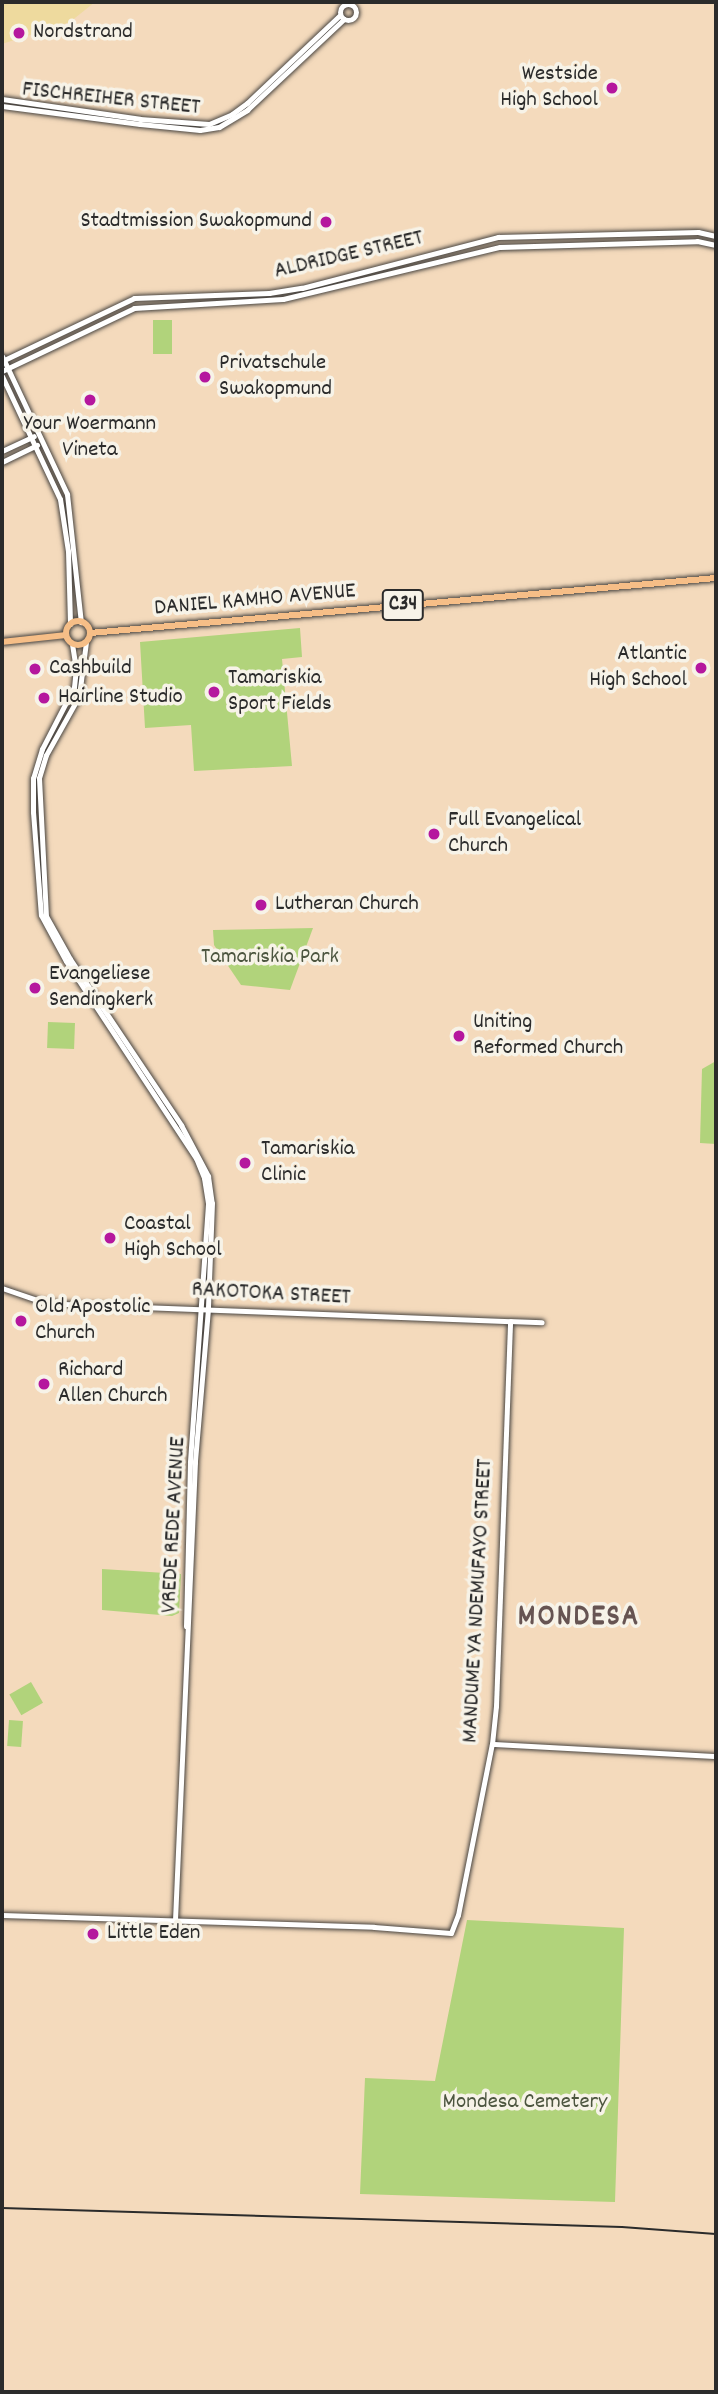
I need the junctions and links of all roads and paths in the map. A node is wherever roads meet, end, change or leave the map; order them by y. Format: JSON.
{"nodes":[{"id":1,"x":363,"y":2,"type":"edge"},
{"id":2,"x":354,"y":5,"type":"edge"},
{"id":3,"x":342,"y":17,"type":"junction"},
{"id":4,"x":2,"y":99,"type":"edge"},
{"id":5,"x":2,"y":106,"type":"edge"},
{"id":6,"x":716,"y":236,"type":"edge"},
{"id":7,"x":716,"y":245,"type":"edge"},
{"id":8,"x":239,"y":294,"type":"junction"},
{"id":9,"x":240,"y":302,"type":"junction"},
{"id":10,"x":2,"y":359,"type":"edge"},
{"id":11,"x":4,"y":372,"type":"edge"},
{"id":12,"x":39,"y":433,"type":"junction"},
{"id":13,"x":31,"y":437,"type":"junction"},
{"id":14,"x":43,"y":442,"type":"junction"},
{"id":15,"x":35,"y":446,"type":"junction"},
{"id":16,"x":2,"y":451,"type":"edge"},
{"id":17,"x":2,"y":462,"type":"edge"},
{"id":18,"x":716,"y":579,"type":"edge"},
{"id":19,"x":81,"y":622,"type":"junction"},
{"id":20,"x":70,"y":624,"type":"junction"},
{"id":21,"x":90,"y":633,"type":"junction"},
{"id":22,"x":66,"y":635,"type":"junction"},
{"id":23,"x":2,"y":642,"type":"edge"},
{"id":24,"x":86,"y":642,"type":"junction"},
{"id":25,"x":72,"y":644,"type":"junction"},
{"id":26,"x":2,"y":1288,"type":"edge"},
{"id":27,"x":205,"y":1309,"type":"junction"},
{"id":28,"x":510,"y":1321,"type":"junction"},
{"id":29,"x":541,"y":1322,"type":"dead end"},
{"id":30,"x":492,"y":1744,"type":"junction"},
{"id":31,"x":716,"y":1756,"type":"edge"},
{"id":32,"x":2,"y":1915,"type":"edge"},
{"id":33,"x":175,"y":1919,"type":"junction"}],
"edges":[{"from":1,"to":2,"type":"street"},
{"from":2,"to":3,"type":"street"},
{"from":2,"to":3,"type":"street"},
{"from":3,"to":4,"type":"street","name":"FISCHREIHER STREET"},
{"from":3,"to":5,"type":"street","name":"FISCHREIHER STREET"},
{"from":6,"to":8,"type":"street","name":"ALDRIDGE STREET"},
{"from":7,"to":9,"type":"street","name":"ALDRIDGE STREET"},
{"from":8,"to":9,"type":"street"},
{"from":8,"to":10,"type":"street","name":"ALDRIDGE STREET"},
{"from":9,"to":11,"type":"street","name":"ALDRIDGE STREET"},
{"from":10,"to":11,"type":"street"},
{"from":11,"to":12,"type":"street"},
{"from":11,"to":13,"type":"street"},
{"from":12,"to":13,"type":"street"},
{"from":12,"to":14,"type":"street"},
{"from":13,"to":15,"type":"street"},
{"from":13,"to":16,"type":"street"},
{"from":14,"to":15,"type":"street"},
{"from":14,"to":19,"type":"street"},
{"from":15,"to":17,"type":"street"},
{"from":15,"to":20,"type":"street"},
{"from":18,"to":21,"type":"main road","name":"DANIEL KAMHO AVENUE","number":"C34"},
{"from":19,"to":20,"type":"main road"},
{"from":19,"to":21,"type":"main road"},
{"from":20,"to":22,"type":"main road"},
{"from":21,"to":24,"type":"main road"},
{"from":22,"to":23,"type":"main road"},
{"from":22,"to":25,"type":"main road"},
{"from":24,"to":25,"type":"main road"},
{"from":24,"to":27,"type":"street","name":"VREDE REDE AVENUE"},
{"from":25,"to":27,"type":"street","name":"VREDE REDE AVENUE"},
{"from":26,"to":27,"type":"street","name":"RAKOTOKA STREET"},
{"from":27,"to":28,"type":"street","name":"RAKOTOKA STREET"},
{"from":27,"to":33,"type":"street","name":"VREDE REDE AVENUE"},
{"from":28,"to":29,"type":"street","name":"RAKOTOKA STREET"},
{"from":28,"to":30,"type":"street","name":"MANDUME YA NDEMUFAYO STREET"},
{"from":30,"to":31,"type":"street"},
{"from":30,"to":33,"type":"street","name":"MANDUME YA NDEMUFAYO STREET"},
{"from":32,"to":33,"type":"street","name":"MANDUME YA NDEMUFAYO STREET"}]}
